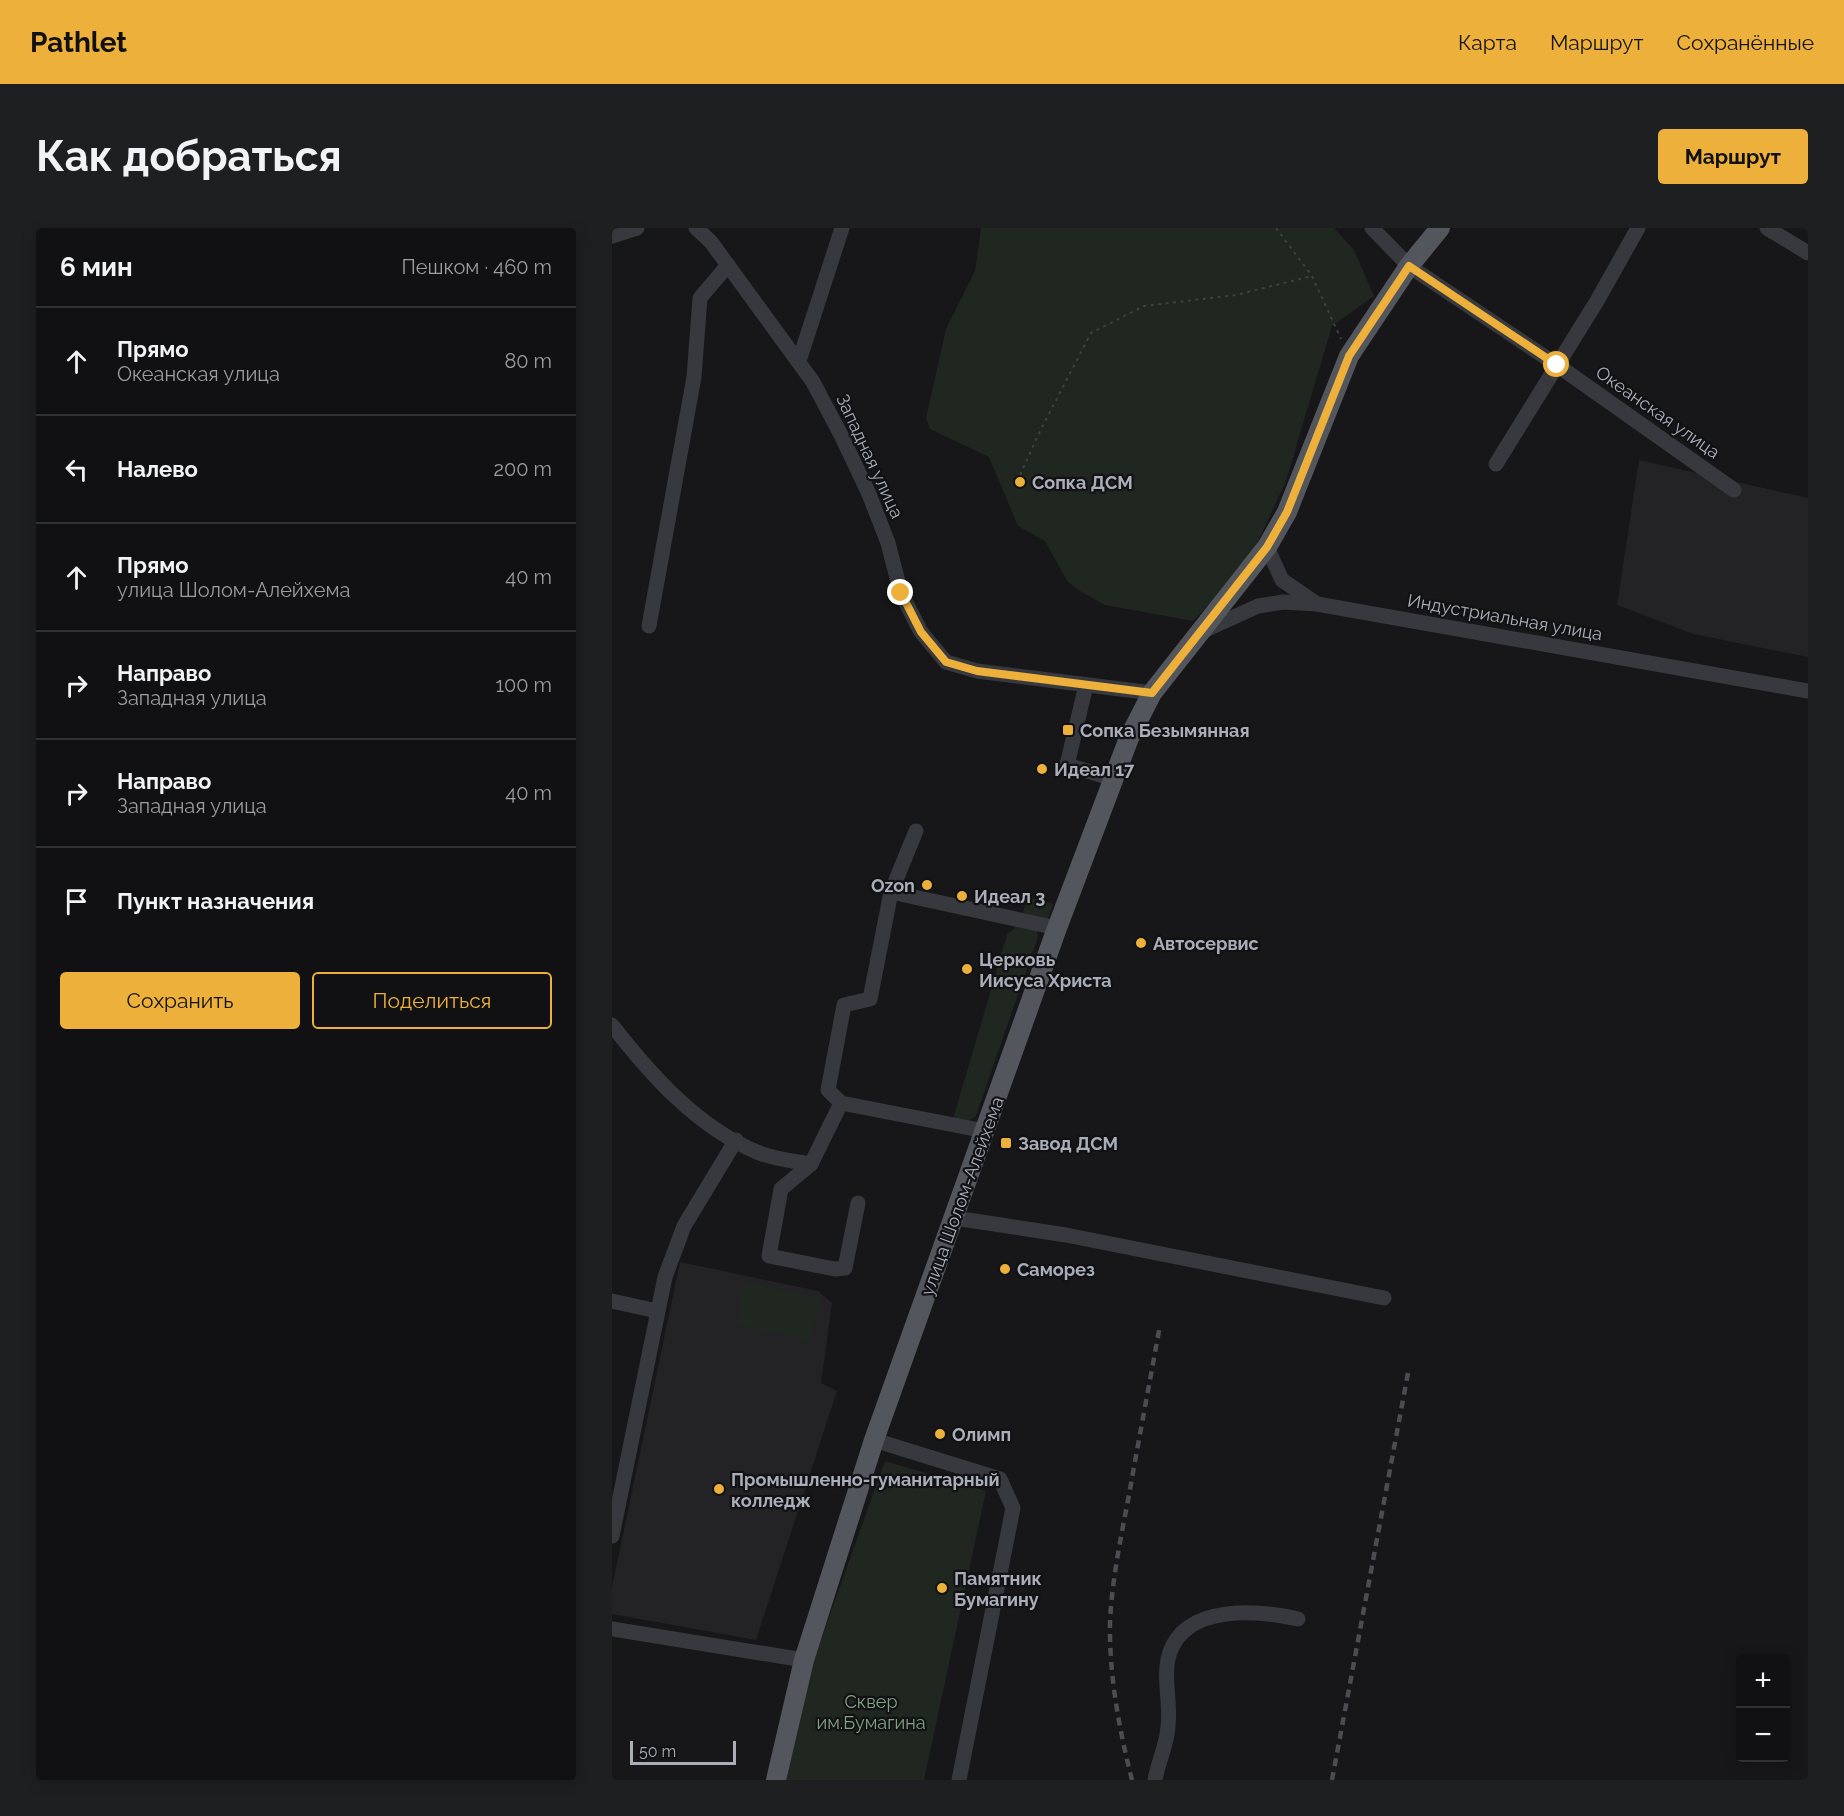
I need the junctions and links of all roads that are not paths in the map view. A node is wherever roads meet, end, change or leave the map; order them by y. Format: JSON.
{"nodes":[{"id":1,"x":637,"y":228,"type":"edge"},
{"id":2,"x":696,"y":228,"type":"edge"},
{"id":3,"x":842,"y":228,"type":"edge"},
{"id":4,"x":1372,"y":228,"type":"edge"},
{"id":5,"x":1440,"y":228,"type":"edge"},
{"id":6,"x":1638,"y":228,"type":"edge"},
{"id":7,"x":1767,"y":228,"type":"edge"},
{"id":8,"x":612,"y":236,"type":"edge"},
{"id":9,"x":1808,"y":253,"type":"edge"},
{"id":10,"x":728,"y":265,"type":"junction"},
{"id":11,"x":1409,"y":266,"type":"junction"},
{"id":12,"x":799,"y":361,"type":"junction"},
{"id":13,"x":1557,"y":365,"type":"junction"},
{"id":14,"x":1496,"y":464,"type":"dead end"},
{"id":15,"x":1734,"y":490,"type":"dead end"},
{"id":16,"x":1267,"y":547,"type":"junction"},
{"id":17,"x":1317,"y":604,"type":"junction"},
{"id":18,"x":649,"y":626,"type":"dead end"},
{"id":19,"x":1199,"y":633,"type":"junction"},
{"id":20,"x":1086,"y":685,"type":"junction"},
{"id":21,"x":1808,"y":692,"type":"edge"},
{"id":22,"x":1152,"y":693,"type":"junction"},
{"id":23,"x":1114,"y":779,"type":"junction"},
{"id":24,"x":916,"y":831,"type":"dead end"},
{"id":25,"x":891,"y":892,"type":"junction"},
{"id":26,"x":1058,"y":928,"type":"junction"},
{"id":27,"x":612,"y":1025,"type":"edge"},
{"id":28,"x":841,"y":1103,"type":"junction"},
{"id":29,"x":986,"y":1131,"type":"junction"},
{"id":30,"x":736,"y":1140,"type":"junction"},
{"id":31,"x":811,"y":1164,"type":"junction"},
{"id":32,"x":858,"y":1203,"type":"dead end"},
{"id":33,"x":955,"y":1218,"type":"junction"},
{"id":34,"x":1384,"y":1299,"type":"dead end"},
{"id":35,"x":612,"y":1301,"type":"edge"},
{"id":36,"x":657,"y":1311,"type":"junction"},
{"id":37,"x":874,"y":1440,"type":"junction"},
{"id":38,"x":612,"y":1536,"type":"edge"},
{"id":39,"x":1298,"y":1619,"type":"dead end"},
{"id":40,"x":612,"y":1629,"type":"edge"},
{"id":41,"x":804,"y":1660,"type":"junction"},
{"id":42,"x":776,"y":1780,"type":"edge"},
{"id":43,"x":959,"y":1780,"type":"edge"},
{"id":44,"x":1155,"y":1780,"type":"edge"}],
"edges":[{"from":1,"to":8,"type":"street"},
{"from":2,"to":10,"type":"street","name":"Западная улица"},
{"from":3,"to":12,"type":"street"},
{"from":4,"to":11,"type":"street","name":"Океанская улица"},
{"from":5,"to":11,"type":"main road","name":"улица Шолом-Алейхема"},
{"from":6,"to":13,"type":"street"},
{"from":7,"to":9,"type":"street"},
{"from":10,"to":12,"type":"street","name":"Западная улица"},
{"from":10,"to":18,"type":"street"},
{"from":11,"to":13,"type":"street","name":"Океанская улица"},
{"from":11,"to":16,"type":"main road","name":"улица Шолом-Алейхема"},
{"from":12,"to":20,"type":"street","name":"Западная улица"},
{"from":13,"to":14,"type":"street"},
{"from":13,"to":15,"type":"street","name":"Океанская улица"},
{"from":16,"to":17,"type":"street"},
{"from":16,"to":19,"type":"main road","name":"улица Шолом-Алейхема"},
{"from":17,"to":19,"type":"street","name":"Индустриальная улица"},
{"from":17,"to":21,"type":"street","name":"Индустриальная улица"},
{"from":19,"to":22,"type":"main road","name":"улица Шолом-Алейхема"},
{"from":20,"to":22,"type":"street","name":"Западная улица"},
{"from":20,"to":23,"type":"street"},
{"from":22,"to":23,"type":"main road","name":"улица Шолом-Алейхема"},
{"from":23,"to":26,"type":"main road","name":"улица Шолом-Алейхема"},
{"from":24,"to":25,"type":"street"},
{"from":25,"to":26,"type":"street"},
{"from":25,"to":28,"type":"street"},
{"from":26,"to":29,"type":"main road","name":"улица Шолом-Алейхема"},
{"from":27,"to":30,"type":"street"},
{"from":28,"to":29,"type":"street"},
{"from":28,"to":31,"type":"street"},
{"from":29,"to":33,"type":"main road","name":"улица Шолом-Алейхема"},
{"from":30,"to":31,"type":"street"},
{"from":30,"to":36,"type":"street"},
{"from":31,"to":32,"type":"street"},
{"from":33,"to":34,"type":"street"},
{"from":33,"to":37,"type":"main road","name":"улица Шолом-Алейхема"},
{"from":35,"to":36,"type":"street"},
{"from":36,"to":38,"type":"street"},
{"from":37,"to":41,"type":"main road","name":"улица Шолом-Алейхема"},
{"from":37,"to":43,"type":"street"},
{"from":39,"to":44,"type":"street"},
{"from":40,"to":41,"type":"street"},
{"from":41,"to":42,"type":"main road","name":"улица Шолом-Алейхема"}]}
